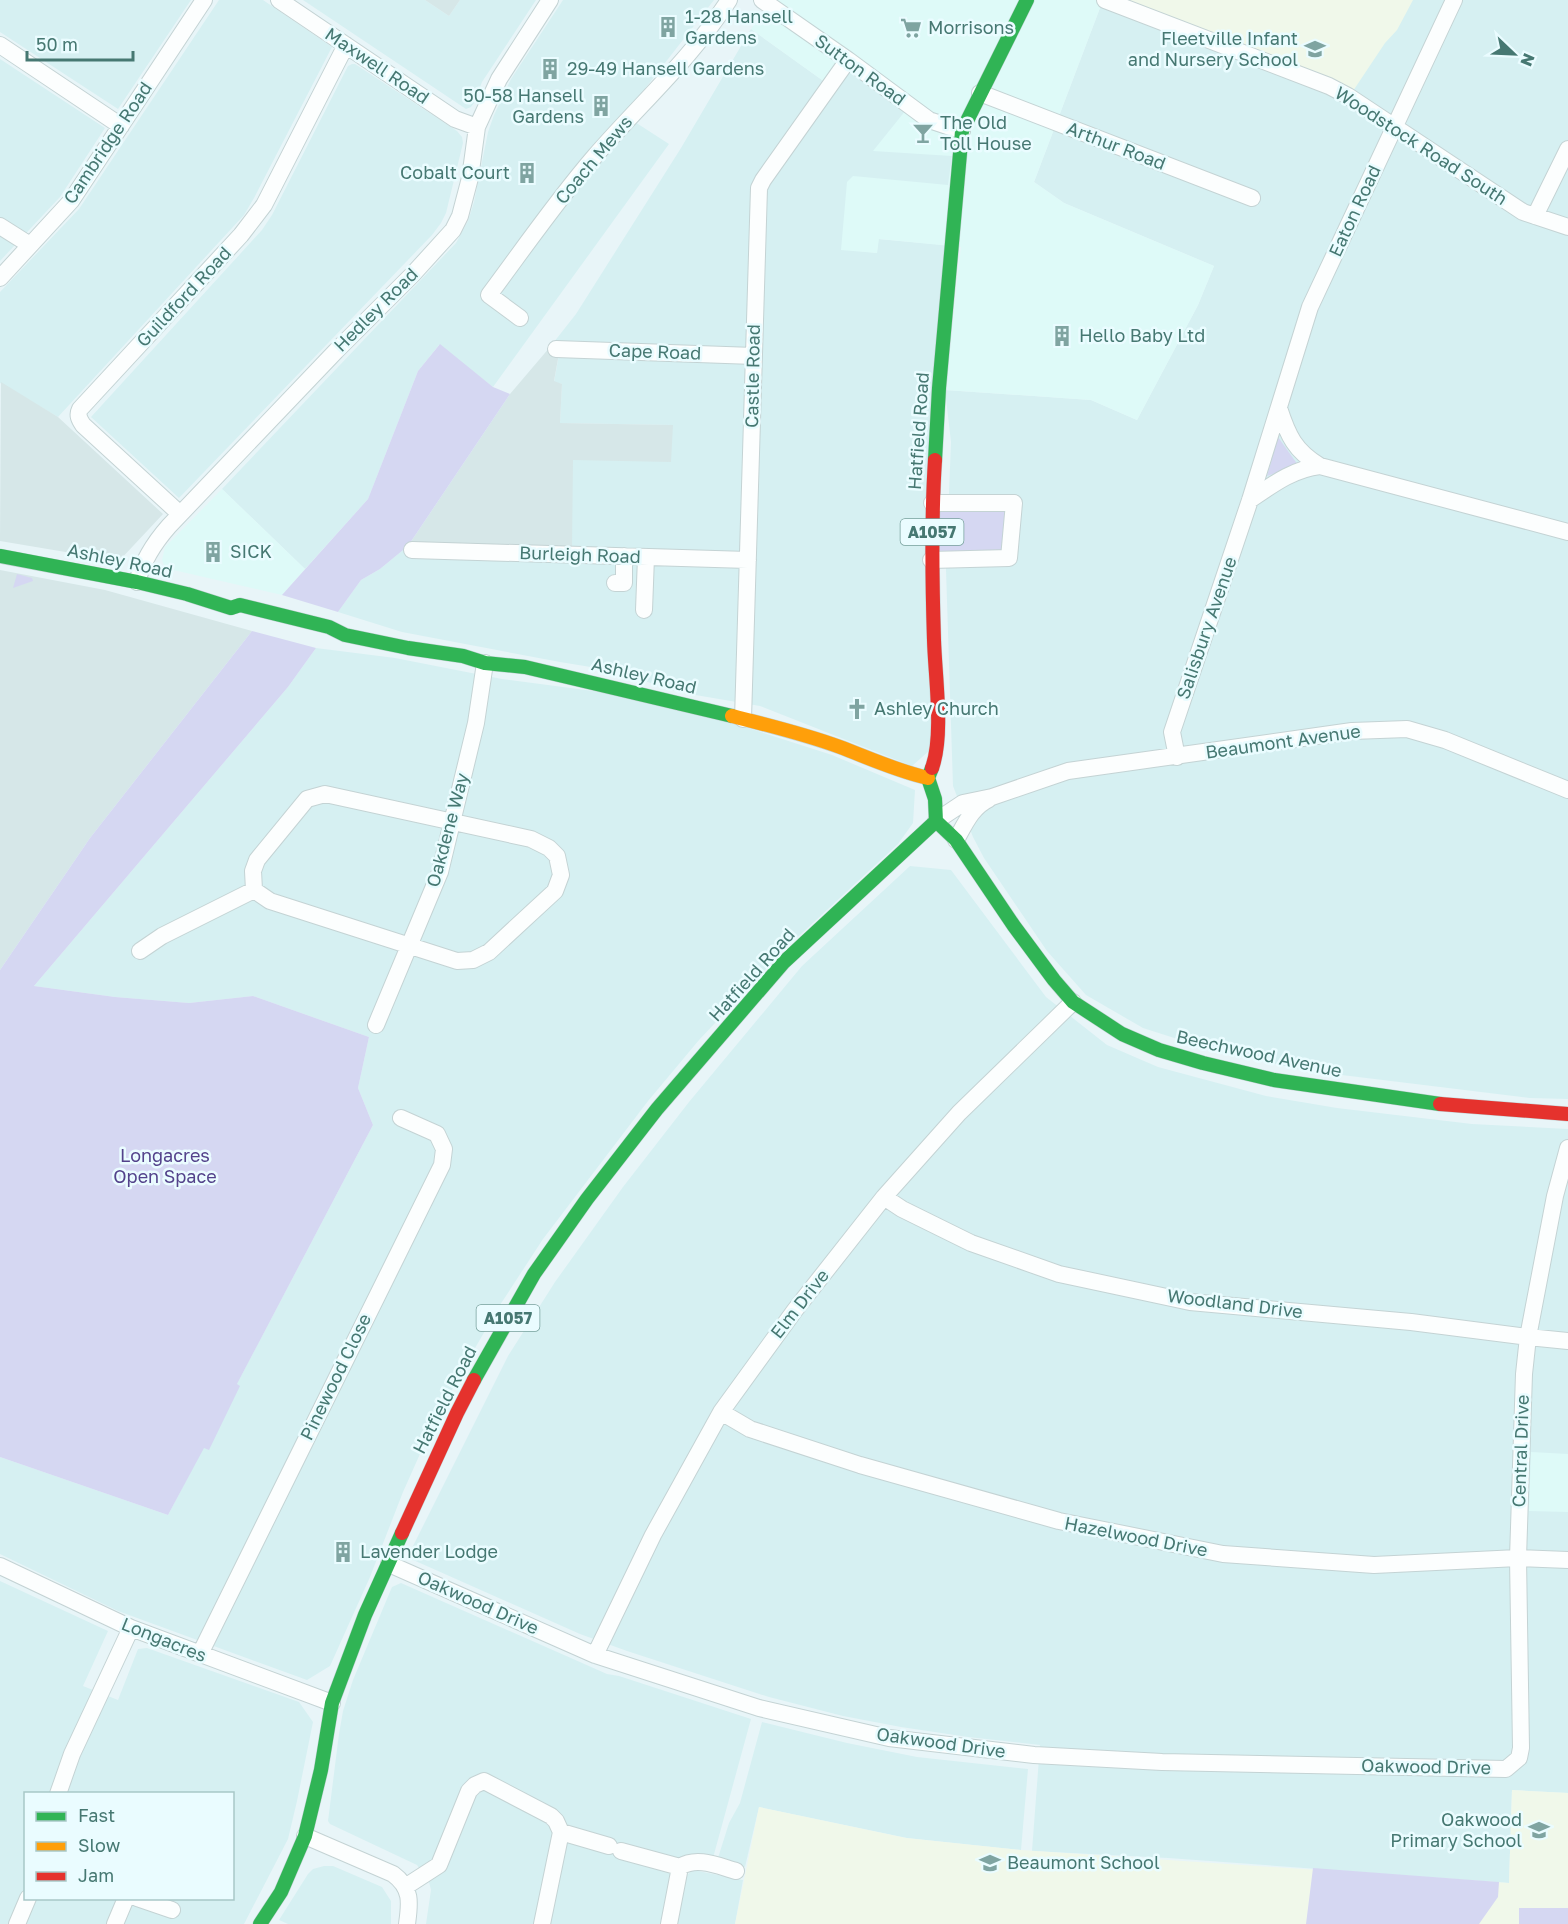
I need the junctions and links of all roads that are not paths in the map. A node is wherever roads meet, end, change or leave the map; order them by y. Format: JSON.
{"nodes":[{"id":1,"x":204,"y":0,"type":"edge"},
{"id":2,"x":279,"y":0,"type":"edge"},
{"id":3,"x":550,"y":0,"type":"edge"},
{"id":4,"x":729,"y":0,"type":"edge"},
{"id":5,"x":762,"y":0,"type":"edge"},
{"id":6,"x":1027,"y":0,"type":"edge"},
{"id":7,"x":1105,"y":0,"type":"edge"},
{"id":8,"x":1454,"y":0,"type":"edge"},
{"id":9,"x":0,"y":45,"type":"edge"},
{"id":10,"x":346,"y":45,"type":"junction"},
{"id":11,"x":848,"y":60,"type":"junction"},
{"id":12,"x":981,"y":93,"type":"junction"},
{"id":13,"x":121,"y":126,"type":"junction"},
{"id":14,"x":1395,"y":126,"type":"junction"},
{"id":15,"x":477,"y":128,"type":"junction"},
{"id":16,"x":963,"y":132,"type":"junction"},
{"id":17,"x":1568,"y":149,"type":"edge"},
{"id":18,"x":1252,"y":198,"type":"dead end"},
{"id":19,"x":1535,"y":216,"type":"junction"},
{"id":20,"x":0,"y":226,"type":"edge"},
{"id":21,"x":1568,"y":227,"type":"edge"},
{"id":22,"x":30,"y":245,"type":"junction"},
{"id":23,"x":0,"y":278,"type":"edge"},
{"id":24,"x":1315,"y":295,"type":"joint"},
{"id":25,"x":520,"y":318,"type":"dead end"},
{"id":26,"x":556,"y":349,"type":"dead end"},
{"id":27,"x":754,"y":356,"type":"junction"},
{"id":28,"x":1279,"y":408,"type":"junction"},
{"id":29,"x":1320,"y":466,"type":"junction"},
{"id":30,"x":1250,"y":500,"type":"junction"},
{"id":31,"x":932,"y":503,"type":"junction"},
{"id":32,"x":180,"y":514,"type":"junction"},
{"id":33,"x":1568,"y":532,"type":"edge"},
{"id":34,"x":412,"y":550,"type":"dead end"},
{"id":35,"x":0,"y":556,"type":"edge"},
{"id":36,"x":624,"y":556,"type":"junction"},
{"id":37,"x":646,"y":557,"type":"junction"},
{"id":38,"x":748,"y":560,"type":"junction"},
{"id":39,"x":932,"y":560,"type":"junction"},
{"id":40,"x":136,"y":582,"type":"junction"},
{"id":41,"x":615,"y":583,"type":"dead end"},
{"id":42,"x":644,"y":610,"type":"dead end"},
{"id":43,"x":292,"y":632,"type":"dead end"},
{"id":44,"x":345,"y":635,"type":"junction"},
{"id":45,"x":485,"y":663,"type":"junction"},
{"id":46,"x":743,"y":719,"type":"junction"},
{"id":47,"x":1177,"y":756,"type":"junction"},
{"id":48,"x":928,"y":778,"type":"junction"},
{"id":49,"x":1568,"y":790,"type":"edge"},
{"id":50,"x":992,"y":797,"type":"junction"},
{"id":51,"x":453,"y":821,"type":"junction"},
{"id":52,"x":936,"y":821,"type":"junction"},
{"id":53,"x":956,"y":840,"type":"junction"},
{"id":54,"x":254,"y":890,"type":"junction"},
{"id":55,"x":410,"y":947,"type":"junction"},
{"id":56,"x":140,"y":951,"type":"dead end"},
{"id":57,"x":1073,"y":1002,"type":"junction"},
{"id":58,"x":376,"y":1025,"type":"dead end"},
{"id":59,"x":1568,"y":1114,"type":"edge"},
{"id":60,"x":401,"y":1118,"type":"dead end"},
{"id":61,"x":1568,"y":1120,"type":"edge"},
{"id":62,"x":1568,"y":1148,"type":"edge"},
{"id":63,"x":884,"y":1197,"type":"junction"},
{"id":64,"x":1527,"y":1337,"type":"junction"},
{"id":65,"x":1568,"y":1341,"type":"edge"},
{"id":66,"x":721,"y":1413,"type":"junction"},
{"id":67,"x":1518,"y":1558,"type":"junction"},
{"id":68,"x":1568,"y":1560,"type":"edge"},
{"id":69,"x":389,"y":1564,"type":"junction"},
{"id":70,"x":0,"y":1566,"type":"edge"},
{"id":71,"x":131,"y":1628,"type":"junction"},
{"id":72,"x":200,"y":1654,"type":"junction"},
{"id":73,"x":595,"y":1655,"type":"junction"},
{"id":74,"x":332,"y":1704,"type":"junction"},
{"id":75,"x":1519,"y":1758,"type":"joint"},
{"id":76,"x":59,"y":1792,"type":"edge"},
{"id":77,"x":561,"y":1832,"type":"junction"},
{"id":78,"x":305,"y":1836,"type":"junction"},
{"id":79,"x":680,"y":1867,"type":"junction"},
{"id":80,"x":736,"y":1870,"type":"dead end"},
{"id":81,"x":405,"y":1887,"type":"junction"},
{"id":82,"x":28,"y":1900,"type":"edge"},
{"id":83,"x":126,"y":1900,"type":"edge"},
{"id":84,"x":140,"y":1900,"type":"edge"},
{"id":85,"x":172,"y":1910,"type":"dead end"},
{"id":86,"x":17,"y":1924,"type":"edge"},
{"id":87,"x":116,"y":1924,"type":"edge"},
{"id":88,"x":260,"y":1924,"type":"edge"},
{"id":89,"x":407,"y":1924,"type":"edge"},
{"id":90,"x":542,"y":1924,"type":"edge"},
{"id":91,"x":669,"y":1924,"type":"edge"}],
"edges":[{"from":1,"to":13,"type":"street","name":"Cambridge Road"},
{"from":2,"to":10,"type":"street","name":"Maxwell Road"},
{"from":3,"to":15,"type":"street","name":"Hedley Road"},
{"from":4,"to":25,"type":"street","name":"Coach Mews"},
{"from":5,"to":11,"type":"street","name":"Sutton Road"},
{"from":6,"to":12,"type":"main road","name":"Hatfield Road","number":"A1057"},
{"from":7,"to":14,"type":"street","name":"Woodstock Road South"},
{"from":8,"to":14,"type":"street","name":"Eaton Road"},
{"from":9,"to":13,"type":"street"},
{"from":10,"to":15,"type":"street","name":"Maxwell Road"},
{"from":10,"to":32,"type":"street","name":"Guildford Road"},
{"from":11,"to":16,"type":"street","name":"Sutton Road"},
{"from":11,"to":27,"type":"street","name":"Castle Road"},
{"from":12,"to":16,"type":"main road","name":"Hatfield Road","number":"A1057"},
{"from":12,"to":18,"type":"street","name":"Arthur Road"},
{"from":13,"to":22,"type":"street","name":"Cambridge Road"},
{"from":14,"to":19,"type":"street","name":"Woodstock Road South"},
{"from":14,"to":24,"type":"street","name":"Eaton Road"},
{"from":15,"to":32,"type":"street","name":"Hedley Road"},
{"from":16,"to":31,"type":"main road","name":"Hatfield Road","number":"A1057"},
{"from":17,"to":19,"type":"street"},
{"from":19,"to":21,"type":"street","name":"Woodstock Road South"},
{"from":20,"to":22,"type":"street"},
{"from":22,"to":23,"type":"street","name":"Cambridge Road"},
{"from":24,"to":28,"type":"street","name":"Salisbury Avenue"},
{"from":26,"to":27,"type":"street","name":"Cape Road"},
{"from":27,"to":38,"type":"street","name":"Castle Road"},
{"from":28,"to":29,"type":"street"},
{"from":28,"to":30,"type":"street","name":"Salisbury Avenue"},
{"from":29,"to":30,"type":"street"},
{"from":29,"to":33,"type":"street"},
{"from":30,"to":47,"type":"street","name":"Salisbury Avenue"},
{"from":31,"to":39,"type":"main road","name":"Hatfield Road","number":"A1057"},
{"from":31,"to":39,"type":"street"},
{"from":32,"to":40,"type":"street","name":"Hedley Road"},
{"from":34,"to":36,"type":"street","name":"Burleigh Road"},
{"from":35,"to":40,"type":"main road","name":"Ashley Road"},
{"from":36,"to":37,"type":"street","name":"Burleigh Road"},
{"from":36,"to":41,"type":"street"},
{"from":37,"to":38,"type":"street","name":"Burleigh Road"},
{"from":37,"to":42,"type":"street"},
{"from":38,"to":46,"type":"street","name":"Castle Road"},
{"from":39,"to":48,"type":"main road","name":"Hatfield Road","number":"A1057"},
{"from":40,"to":44,"type":"main road","name":"Ashley Road"},
{"from":43,"to":44,"type":"main road","name":"Ashley Road"},
{"from":44,"to":45,"type":"main road","name":"Ashley Road"},
{"from":45,"to":46,"type":"main road","name":"Ashley Road"},
{"from":45,"to":51,"type":"street","name":"Oakdene Way"},
{"from":46,"to":48,"type":"main road","name":"Ashley Road"},
{"from":47,"to":49,"type":"street","name":"Beaumont Avenue"},
{"from":47,"to":50,"type":"street","name":"Beaumont Avenue"},
{"from":48,"to":52,"type":"main road"},
{"from":50,"to":52,"type":"street","name":"Beaumont Avenue"},
{"from":50,"to":53,"type":"street","name":"Beaumont Avenue"},
{"from":51,"to":54,"type":"street"},
{"from":51,"to":55,"type":"street","name":"Oakdene Way"},
{"from":51,"to":55,"type":"street"},
{"from":52,"to":53,"type":"main road","name":"Beechwood Avenue"},
{"from":52,"to":69,"type":"main road","name":"Hatfield Road","number":"A1057"},
{"from":53,"to":57,"type":"main road","name":"Beechwood Avenue"},
{"from":54,"to":55,"type":"street"},
{"from":54,"to":56,"type":"street"},
{"from":55,"to":58,"type":"street","name":"Oakdene Way"},
{"from":57,"to":59,"type":"main road","name":"Beechwood Avenue"},
{"from":57,"to":63,"type":"street","name":"Elm Drive"},
{"from":59,"to":61,"type":"street"},
{"from":60,"to":72,"type":"street","name":"Pinewood Close"},
{"from":62,"to":64,"type":"street","name":"Central Drive"},
{"from":63,"to":64,"type":"street","name":"Woodland Drive"},
{"from":63,"to":66,"type":"street","name":"Elm Drive"},
{"from":64,"to":65,"type":"street","name":"Woodland Drive"},
{"from":64,"to":67,"type":"street","name":"Central Drive"},
{"from":66,"to":67,"type":"street","name":"Hazelwood Drive"},
{"from":66,"to":73,"type":"street","name":"Elm Drive"},
{"from":67,"to":68,"type":"street","name":"Hazelwood Drive"},
{"from":67,"to":75,"type":"street","name":"Central Drive"},
{"from":69,"to":73,"type":"street","name":"Oakwood Drive"},
{"from":69,"to":74,"type":"main road","name":"Hatfield Road","number":"A1057"},
{"from":70,"to":71,"type":"street","name":"Longacres"},
{"from":71,"to":72,"type":"street","name":"Longacres"},
{"from":71,"to":76,"type":"street"},
{"from":72,"to":74,"type":"street","name":"Longacres"},
{"from":73,"to":75,"type":"street","name":"Oakwood Drive"},
{"from":74,"to":78,"type":"main road","name":"Hatfield Road","number":"A1057"},
{"from":77,"to":79,"type":"street"},
{"from":77,"to":81,"type":"street"},
{"from":77,"to":90,"type":"street"},
{"from":78,"to":81,"type":"street"},
{"from":78,"to":88,"type":"main road","name":"Hatfield Road","number":"A1057"},
{"from":79,"to":80,"type":"street"},
{"from":79,"to":91,"type":"street"},
{"from":81,"to":89,"type":"street"},
{"from":82,"to":86,"type":"street"},
{"from":83,"to":87,"type":"street"},
{"from":84,"to":85,"type":"street"}]}
